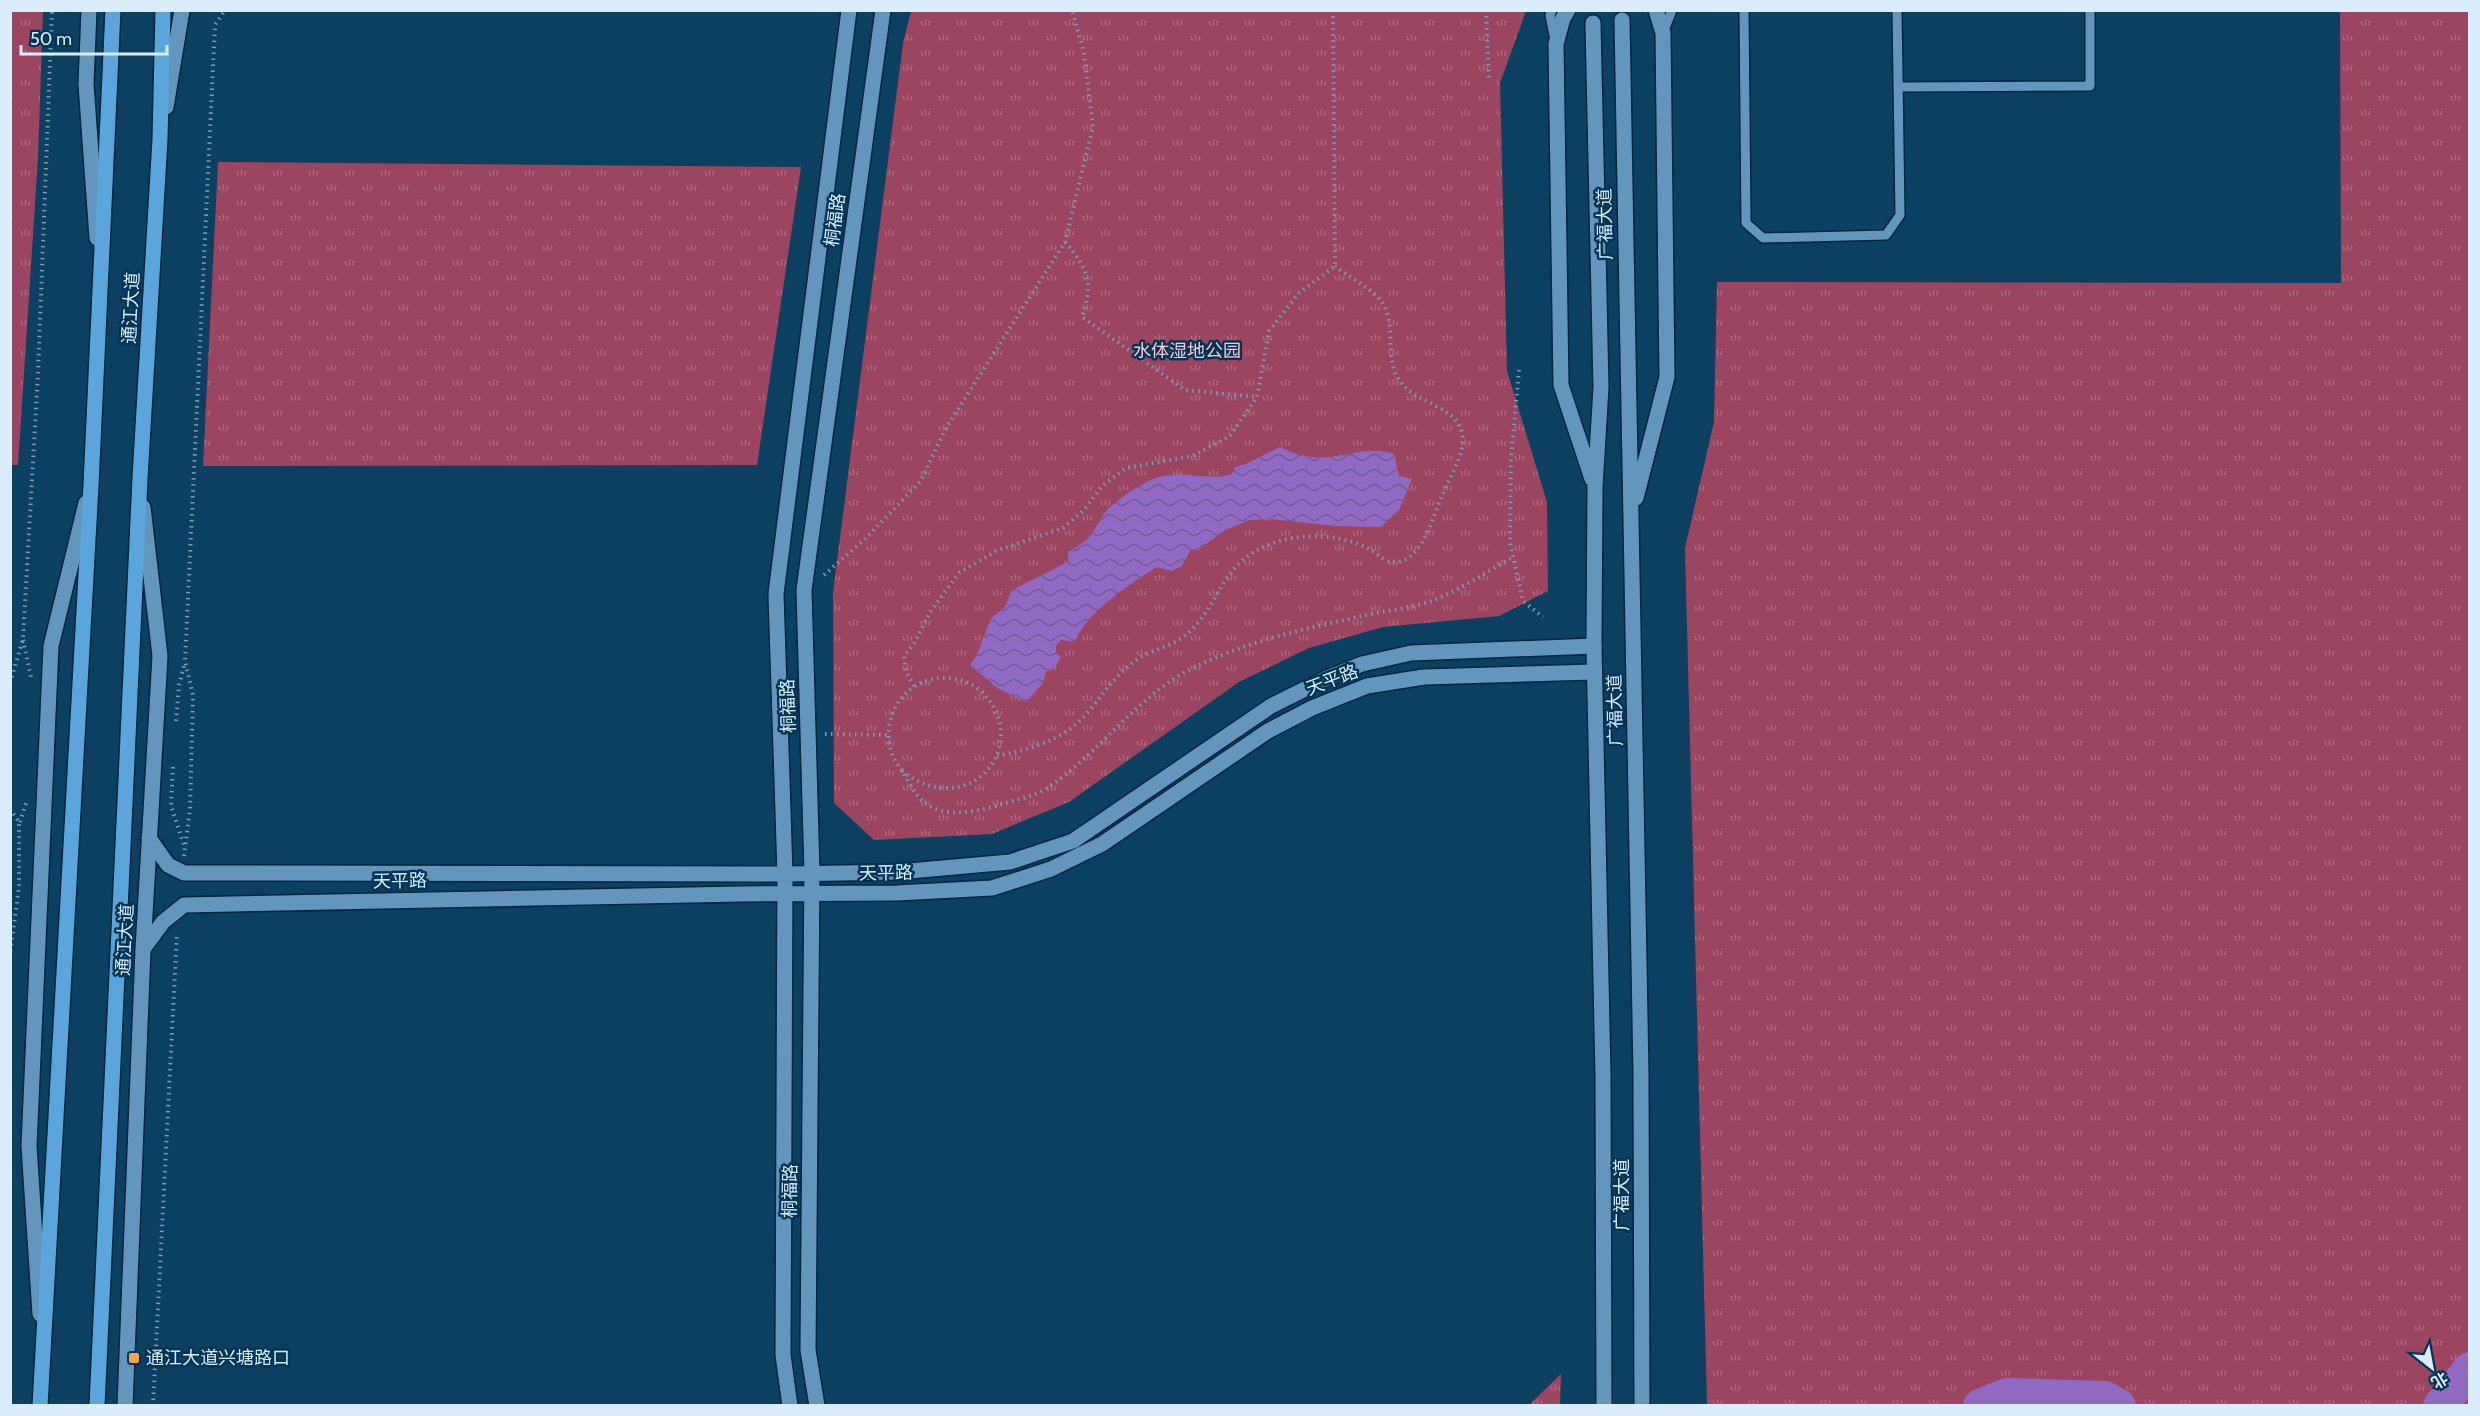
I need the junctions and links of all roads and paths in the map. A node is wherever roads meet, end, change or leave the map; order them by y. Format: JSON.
{"nodes":[{"id":1,"x":52,"y":10,"type":"edge"},
{"id":2,"x":89,"y":10,"type":"edge"},
{"id":3,"x":113,"y":10,"type":"edge"},
{"id":4,"x":163,"y":10,"type":"edge"},
{"id":5,"x":182,"y":10,"type":"edge"},
{"id":6,"x":225,"y":10,"type":"edge"},
{"id":7,"x":849,"y":10,"type":"edge"},
{"id":8,"x":883,"y":10,"type":"edge"},
{"id":9,"x":1072,"y":10,"type":"edge"},
{"id":10,"x":1333,"y":10,"type":"edge"},
{"id":11,"x":1486,"y":10,"type":"edge"},
{"id":12,"x":1552,"y":10,"type":"edge"},
{"id":13,"x":1568,"y":10,"type":"edge"},
{"id":14,"x":1656,"y":10,"type":"edge"},
{"id":15,"x":1672,"y":10,"type":"edge"},
{"id":16,"x":1744,"y":10,"type":"edge"},
{"id":17,"x":1897,"y":10,"type":"edge"},
{"id":18,"x":2090,"y":10,"type":"edge"},
{"id":19,"x":1622,"y":20,"type":"dead end"},
{"id":20,"x":1593,"y":23,"type":"dead end"},
{"id":21,"x":1663,"y":33,"type":"junction"},
{"id":22,"x":1556,"y":44,"type":"junction"},
{"id":23,"x":1489,"y":81,"type":"dead end"},
{"id":24,"x":1898,"y":87,"type":"junction"},
{"id":25,"x":160,"y":140,"type":"junction"},
{"id":26,"x":1065,"y":242,"type":"junction"},
{"id":27,"x":1335,"y":266,"type":"junction"},
{"id":28,"x":100,"y":276,"type":"junction"},
{"id":29,"x":1519,"y":370,"type":"dead end"},
{"id":30,"x":1257,"y":397,"type":"junction"},
{"id":31,"x":140,"y":478,"type":"junction"},
{"id":32,"x":90,"y":485,"type":"junction"},
{"id":33,"x":1595,"y":487,"type":"junction"},
{"id":34,"x":1632,"y":515,"type":"junction"},
{"id":35,"x":1513,"y":556,"type":"junction"},
{"id":36,"x":824,"y":575,"type":"dead end"},
{"id":37,"x":1543,"y":617,"type":"dead end"},
{"id":38,"x":23,"y":639,"type":"junction"},
{"id":39,"x":1594,"y":646,"type":"junction"},
{"id":40,"x":185,"y":662,"type":"junction"},
{"id":41,"x":1594,"y":672,"type":"junction"},
{"id":42,"x":32,"y":681,"type":"dead end"},
{"id":43,"x":10,"y":683,"type":"edge"},
{"id":44,"x":914,"y":686,"type":"junction"},
{"id":45,"x":176,"y":721,"type":"dead end"},
{"id":46,"x":825,"y":734,"type":"dead end"},
{"id":47,"x":888,"y":735,"type":"junction"},
{"id":48,"x":997,"y":756,"type":"junction"},
{"id":49,"x":173,"y":767,"type":"dead end"},
{"id":50,"x":902,"y":771,"type":"junction"},
{"id":51,"x":27,"y":803,"type":"dead end"},
{"id":52,"x":10,"y":809,"type":"edge"},
{"id":53,"x":19,"y":822,"type":"junction"},
{"id":54,"x":149,"y":838,"type":"junction"},
{"id":55,"x":184,"y":846,"type":"junction"},
{"id":56,"x":812,"y":872,"type":"junction"},
{"id":57,"x":184,"y":873,"type":"junction"},
{"id":58,"x":785,"y":874,"type":"junction"},
{"id":59,"x":785,"y":893,"type":"junction"},
{"id":60,"x":812,"y":893,"type":"junction"},
{"id":61,"x":184,"y":905,"type":"junction"},
{"id":62,"x":143,"y":949,"type":"junction"},
{"id":63,"x":10,"y":954,"type":"edge"},
{"id":64,"x":43,"y":1361,"type":"junction"},
{"id":65,"x":1642,"y":1402,"type":"edge"},
{"id":66,"x":1604,"y":1404,"type":"edge"},
{"id":67,"x":40,"y":1406,"type":"edge"},
{"id":68,"x":97,"y":1406,"type":"edge"},
{"id":69,"x":125,"y":1406,"type":"edge"},
{"id":70,"x":153,"y":1406,"type":"edge"},
{"id":71,"x":790,"y":1406,"type":"edge"},
{"id":72,"x":817,"y":1406,"type":"edge"}],
"edges":[{"from":1,"to":38,"type":"path"},
{"from":2,"to":28,"type":"street","name":"通江大道"},
{"from":3,"to":28,"type":"main road","name":"通江大道"},
{"from":4,"to":25,"type":"main road","name":"通江大道"},
{"from":5,"to":25,"type":"street","name":"通江大道"},
{"from":6,"to":40,"type":"path"},
{"from":7,"to":58,"type":"street","name":"桐福路"},
{"from":8,"to":56,"type":"street","name":"桐福路"},
{"from":9,"to":26,"type":"path"},
{"from":10,"to":27,"type":"path"},
{"from":11,"to":23,"type":"path"},
{"from":12,"to":22,"type":"lane"},
{"from":13,"to":22,"type":"street"},
{"from":14,"to":21,"type":"street"},
{"from":15,"to":21,"type":"lane"},
{"from":16,"to":24,"type":"lane"},
{"from":17,"to":24,"type":"lane"},
{"from":18,"to":24,"type":"lane"},
{"from":19,"to":34,"type":"street","name":"广福大道"},
{"from":20,"to":33,"type":"street","name":"广福大道"},
{"from":21,"to":34,"type":"street"},
{"from":22,"to":33,"type":"street"},
{"from":25,"to":31,"type":"main road","name":"通江大道"},
{"from":26,"to":30,"type":"path"},
{"from":26,"to":36,"type":"path"},
{"from":27,"to":30,"type":"path"},
{"from":27,"to":48,"type":"path"},
{"from":28,"to":32,"type":"main road","name":"通江大道"},
{"from":29,"to":35,"type":"path"},
{"from":30,"to":44,"type":"path"},
{"from":31,"to":54,"type":"street","name":"通江大道"},
{"from":31,"to":68,"type":"main road","name":"通江大道"},
{"from":32,"to":64,"type":"main road","name":"通江大道"},
{"from":32,"to":64,"type":"street","name":"通江大道"},
{"from":33,"to":39,"type":"street","name":"广福大道"},
{"from":34,"to":65,"type":"street","name":"广福大道"},
{"from":35,"to":37,"type":"path"},
{"from":35,"to":50,"type":"path"},
{"from":38,"to":42,"type":"path"},
{"from":38,"to":43,"type":"path"},
{"from":39,"to":41,"type":"street","name":"广福大道"},
{"from":39,"to":56,"type":"street","name":"天平路"},
{"from":40,"to":45,"type":"path"},
{"from":40,"to":55,"type":"path"},
{"from":41,"to":60,"type":"street","name":"天平路"},
{"from":41,"to":66,"type":"street","name":"广福大道"},
{"from":44,"to":47,"type":"path"},
{"from":44,"to":48,"type":"path"},
{"from":46,"to":47,"type":"path"},
{"from":47,"to":50,"type":"path"},
{"from":48,"to":50,"type":"path"},
{"from":49,"to":55,"type":"path"},
{"from":51,"to":53,"type":"path"},
{"from":52,"to":53,"type":"path"},
{"from":53,"to":63,"type":"path"},
{"from":54,"to":57,"type":"street"},
{"from":54,"to":62,"type":"street","name":"通江大道"},
{"from":55,"to":57,"type":"path"},
{"from":56,"to":58,"type":"street","name":"天平路"},
{"from":56,"to":60,"type":"street","name":"桐福路"},
{"from":57,"to":58,"type":"street","name":"天平路"},
{"from":58,"to":59,"type":"street","name":"桐福路"},
{"from":59,"to":60,"type":"street","name":"天平路"},
{"from":59,"to":61,"type":"street","name":"天平路"},
{"from":59,"to":71,"type":"street","name":"桐福路"},
{"from":60,"to":72,"type":"street","name":"桐福路"},
{"from":61,"to":62,"type":"street"},
{"from":61,"to":70,"type":"path"},
{"from":62,"to":69,"type":"street","name":"通江大道"},
{"from":64,"to":67,"type":"main road","name":"通江大道"}]}
